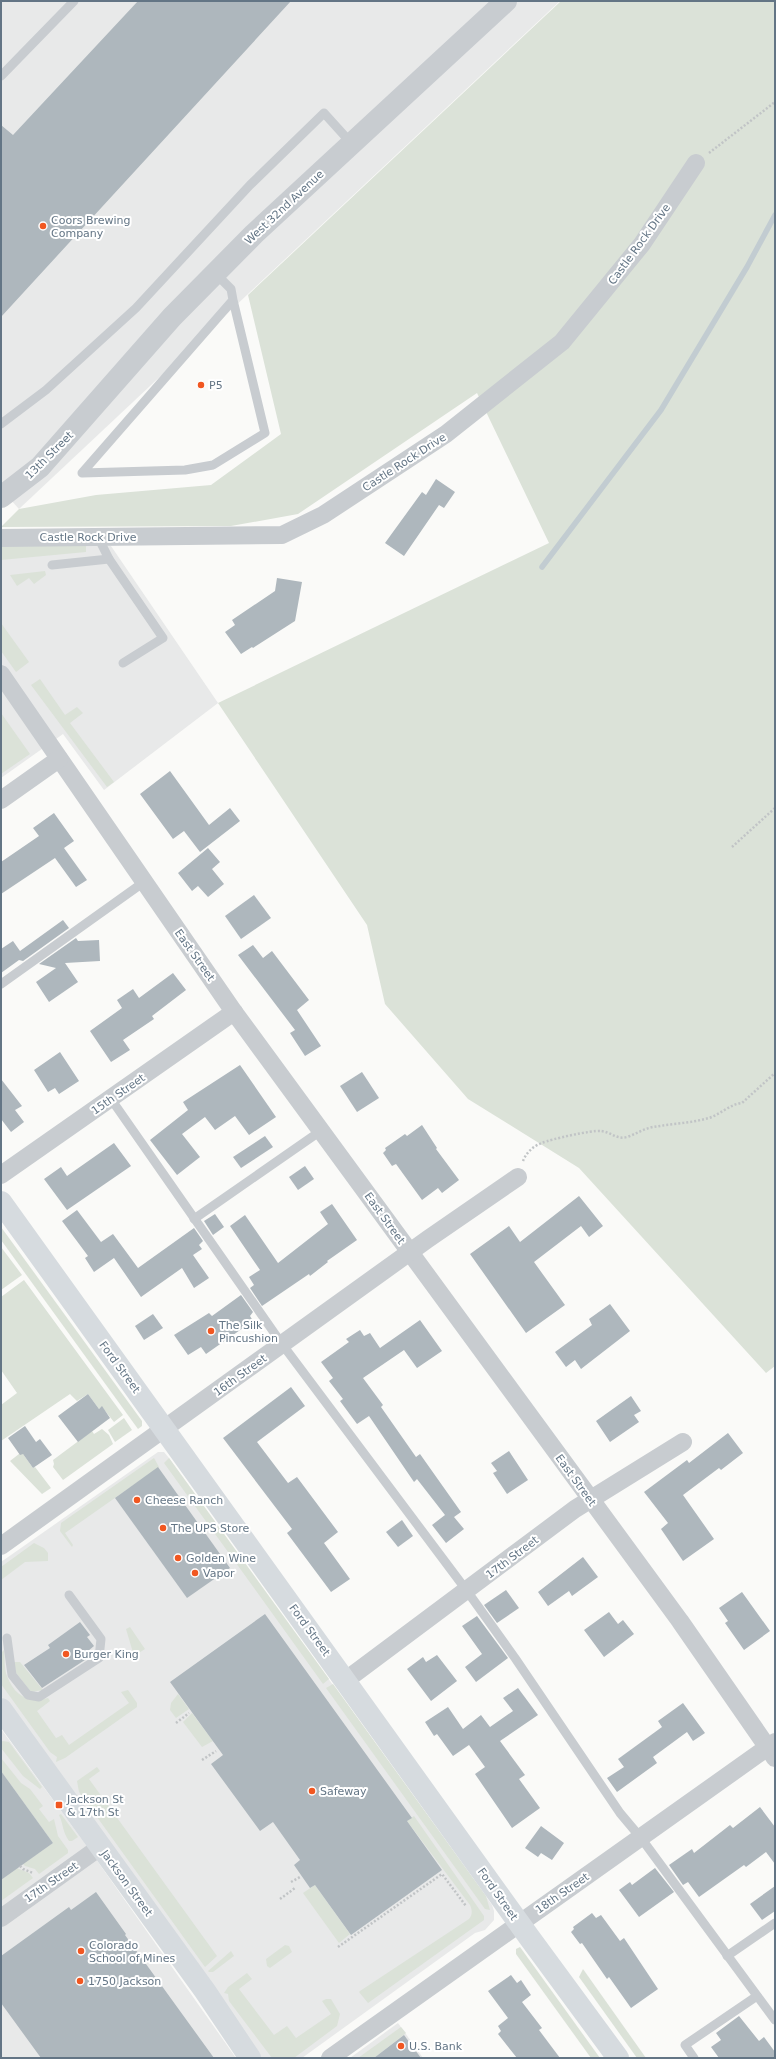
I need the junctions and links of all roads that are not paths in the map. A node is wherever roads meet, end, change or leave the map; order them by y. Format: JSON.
{"nodes":[{"id":1,"x":74,"y":1,"type":"edge"},
{"id":2,"x":506,"y":1,"type":"edge"},
{"id":3,"x":1,"y":76,"type":"edge"},
{"id":4,"x":352,"y":144,"type":"junction"},
{"id":5,"x":696,"y":163,"type":"road end"},
{"id":6,"x":214,"y":273,"type":"junction"},
{"id":7,"x":233,"y":300,"type":"junction"},
{"id":8,"x":1,"y":424,"type":"edge"},
{"id":9,"x":77,"y":427,"type":"joint"},
{"id":10,"x":1,"y":497,"type":"edge"},
{"id":11,"x":98,"y":537,"type":"junction"},
{"id":12,"x":1,"y":538,"type":"edge"},
{"id":13,"x":108,"y":559,"type":"junction"},
{"id":14,"x":52,"y":564,"type":"dead end"},
{"id":15,"x":123,"y":663,"type":"dead end"},
{"id":16,"x":4,"y":685,"type":"edge"},
{"id":17,"x":59,"y":759,"type":"junction"},
{"id":18,"x":1,"y":800,"type":"edge"},
{"id":19,"x":144,"y":882,"type":"junction"},
{"id":20,"x":1,"y":984,"type":"edge"},
{"id":21,"x":234,"y":1012,"type":"junction"},
{"id":22,"x":111,"y":1099,"type":"junction"},
{"id":23,"x":322,"y":1130,"type":"junction"},
{"id":24,"x":1,"y":1175,"type":"edge"},
{"id":25,"x":518,"y":1178,"type":"road end"},
{"id":26,"x":1,"y":1202,"type":"edge"},
{"id":27,"x":194,"y":1219,"type":"junction"},
{"id":28,"x":410,"y":1253,"type":"junction"},
{"id":29,"x":282,"y":1344,"type":"junction"},
{"id":30,"x":165,"y":1429,"type":"junction"},
{"id":31,"x":682,"y":1442,"type":"dead end"},
{"id":32,"x":590,"y":1500,"type":"junction"},
{"id":33,"x":1,"y":1546,"type":"edge"},
{"id":34,"x":467,"y":1591,"type":"junction"},
{"id":35,"x":69,"y":1595,"type":"dead end"},
{"id":36,"x":7,"y":1638,"type":"dead end"},
{"id":37,"x":346,"y":1680,"type":"junction"},
{"id":38,"x":1,"y":1709,"type":"edge"},
{"id":39,"x":772,"y":1750,"type":"edge"},
{"id":40,"x":640,"y":1838,"type":"junction"},
{"id":41,"x":100,"y":1847,"type":"junction"},
{"id":42,"x":1,"y":1918,"type":"edge"},
{"id":43,"x":775,"y":1923,"type":"edge"},
{"id":44,"x":519,"y":1924,"type":"junction"},
{"id":45,"x":727,"y":1956,"type":"junction"},
{"id":46,"x":756,"y":1996,"type":"junction"},
{"id":47,"x":775,"y":2020,"type":"edge"},
{"id":48,"x":250,"y":2058,"type":"edge"},
{"id":49,"x":330,"y":2058,"type":"edge"},
{"id":50,"x":618,"y":2058,"type":"edge"},
{"id":51,"x":694,"y":2058,"type":"edge"}],
"edges":[{"from":1,"to":3,"type":"lane"},
{"from":2,"to":4,"type":"street","name":"West 32nd Avenue"},
{"from":4,"to":6,"type":"street","name":"West 32nd Avenue"},
{"from":4,"to":8,"type":"lane"},
{"from":5,"to":11,"type":"street","name":"Castle Rock Drive"},
{"from":6,"to":7,"type":"lane"},
{"from":6,"to":9,"type":"street","name":"West 32nd Avenue"},
{"from":7,"to":7,"type":"lane"},
{"from":9,"to":10,"type":"street","name":"13th Street"},
{"from":11,"to":12,"type":"street","name":"Castle Rock Drive"},
{"from":11,"to":13,"type":"lane"},
{"from":13,"to":14,"type":"lane"},
{"from":13,"to":15,"type":"lane"},
{"from":16,"to":17,"type":"street","name":"East Street"},
{"from":17,"to":18,"type":"street"},
{"from":17,"to":19,"type":"street","name":"East Street"},
{"from":19,"to":20,"type":"lane"},
{"from":19,"to":21,"type":"street","name":"East Street"},
{"from":21,"to":22,"type":"street","name":"15th Street"},
{"from":21,"to":23,"type":"street","name":"East Street"},
{"from":22,"to":24,"type":"street","name":"15th Street"},
{"from":22,"to":27,"type":"lane"},
{"from":23,"to":27,"type":"lane"},
{"from":23,"to":28,"type":"street","name":"East Street"},
{"from":25,"to":28,"type":"street","name":"16th Street"},
{"from":26,"to":30,"type":"main road","name":"Ford Street"},
{"from":27,"to":29,"type":"lane"},
{"from":28,"to":29,"type":"street","name":"16th Street"},
{"from":28,"to":32,"type":"street","name":"East Street"},
{"from":29,"to":30,"type":"street","name":"16th Street"},
{"from":29,"to":34,"type":"lane"},
{"from":30,"to":33,"type":"street","name":"16th Street"},
{"from":30,"to":37,"type":"main road","name":"Ford Street"},
{"from":31,"to":32,"type":"street","name":"17th Street"},
{"from":32,"to":34,"type":"street","name":"17th Street"},
{"from":32,"to":39,"type":"street","name":"East Street"},
{"from":34,"to":37,"type":"street","name":"17th Street"},
{"from":34,"to":40,"type":"lane"},
{"from":35,"to":36,"type":"lane"},
{"from":37,"to":44,"type":"main road","name":"Ford Street"},
{"from":38,"to":41,"type":"main road","name":"Jackson Street"},
{"from":39,"to":40,"type":"street","name":"18th Street"},
{"from":40,"to":44,"type":"street","name":"18th Street"},
{"from":40,"to":45,"type":"lane"},
{"from":41,"to":42,"type":"street","name":"17th Street"},
{"from":41,"to":48,"type":"main road","name":"Jackson Street"},
{"from":43,"to":45,"type":"lane"},
{"from":44,"to":49,"type":"street","name":"18th Street"},
{"from":44,"to":50,"type":"main road","name":"Ford Street"},
{"from":45,"to":46,"type":"lane"},
{"from":46,"to":47,"type":"lane"},
{"from":46,"to":51,"type":"lane"}]}
